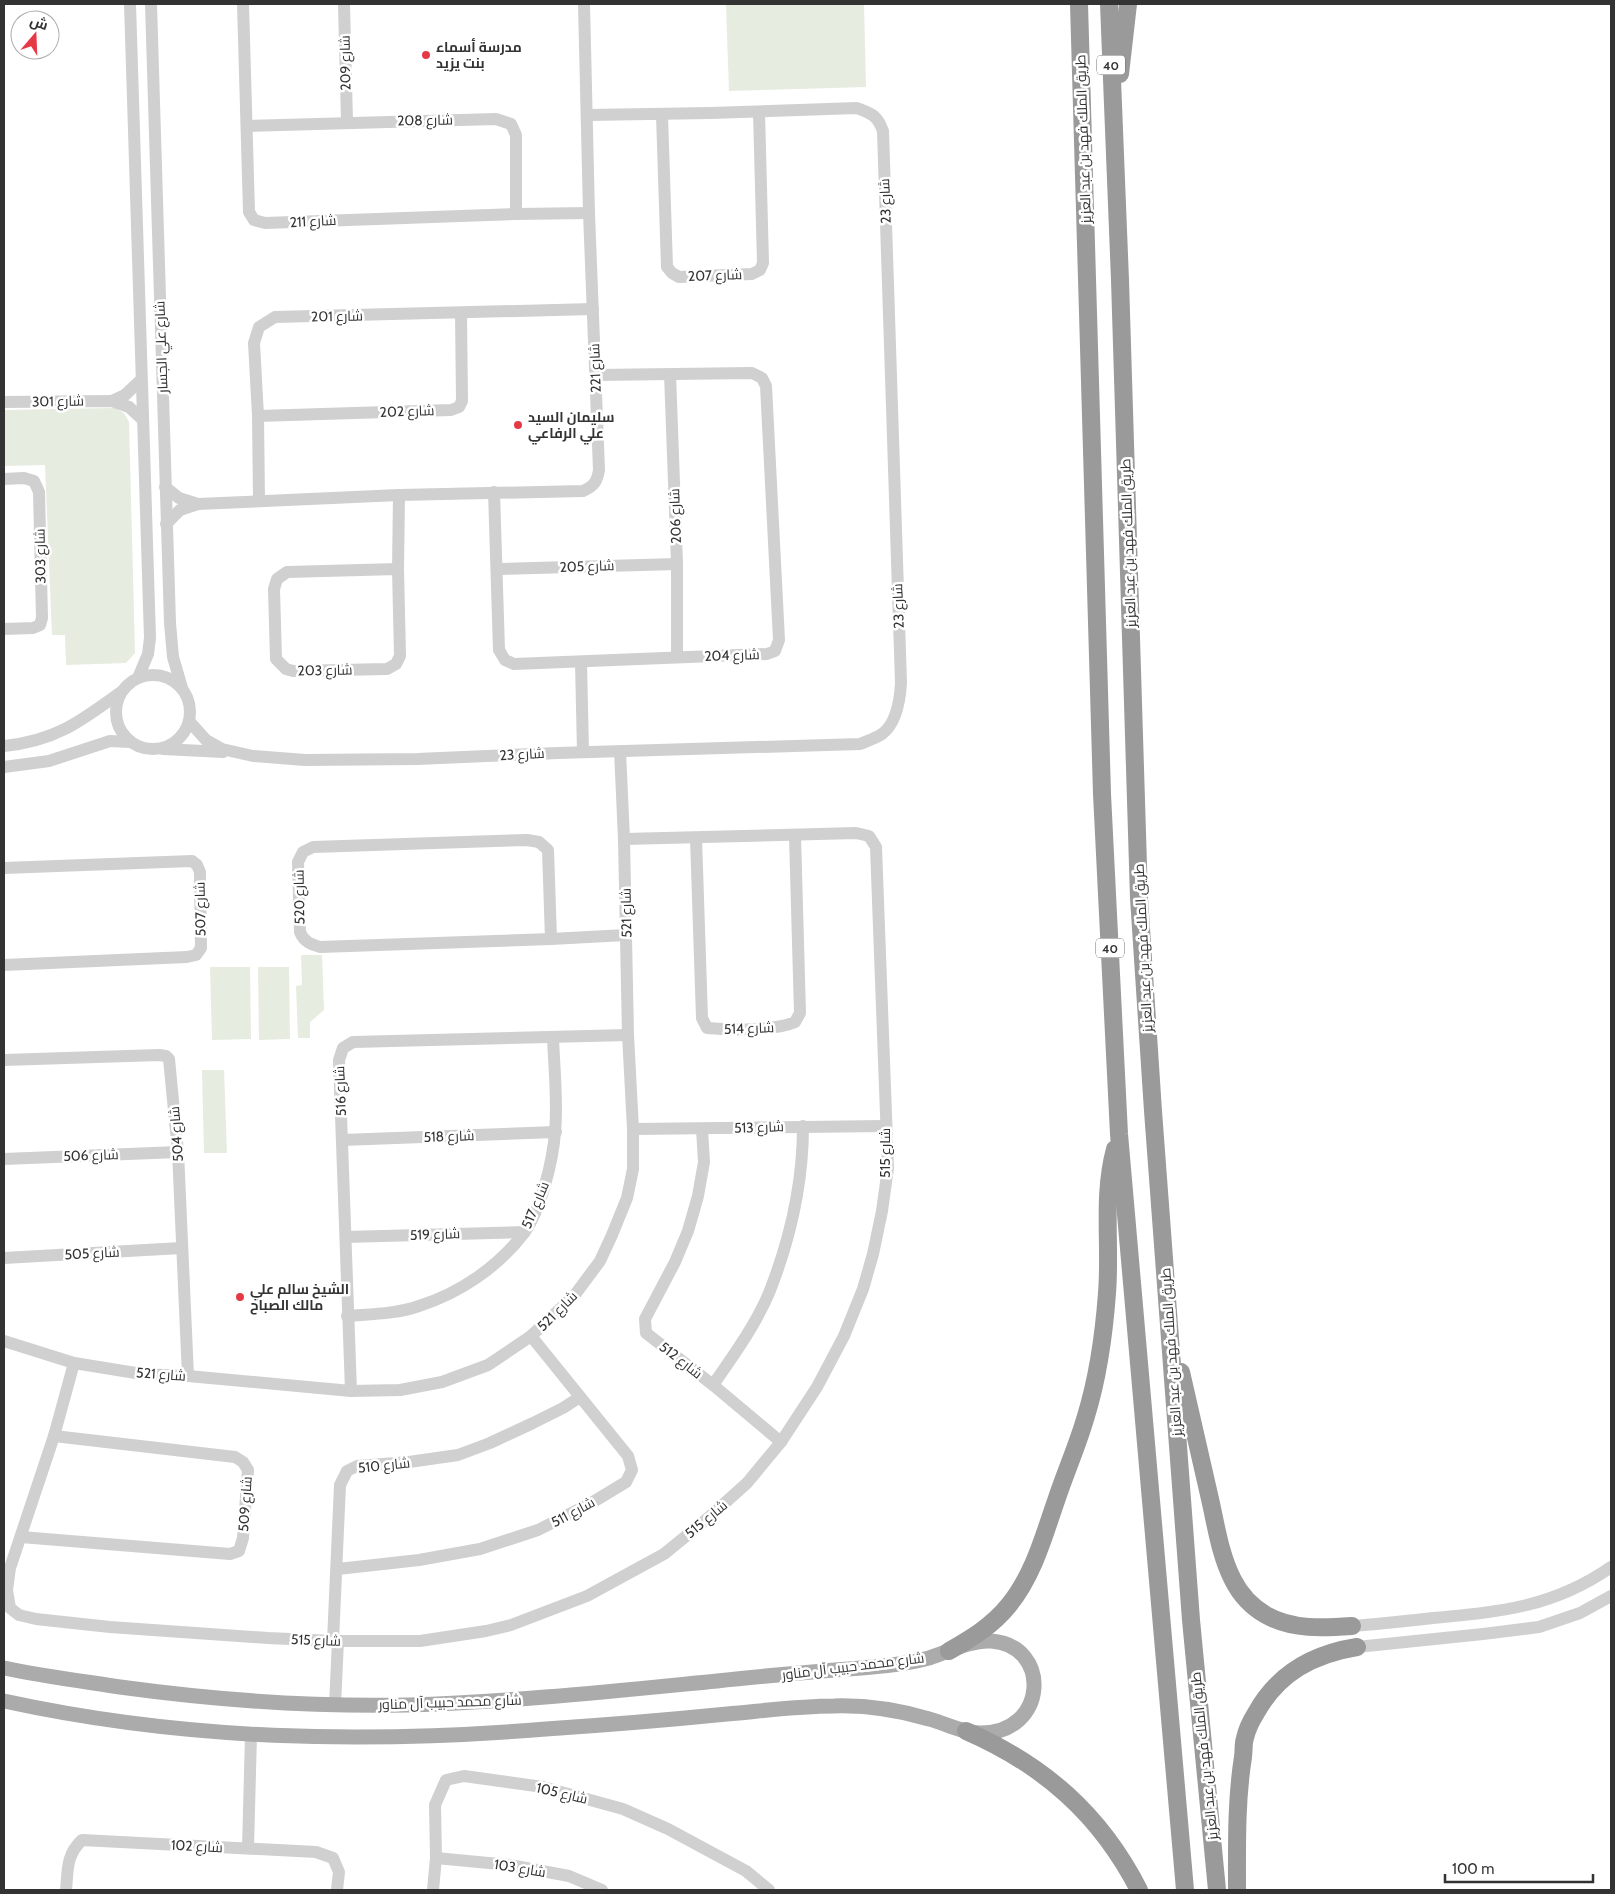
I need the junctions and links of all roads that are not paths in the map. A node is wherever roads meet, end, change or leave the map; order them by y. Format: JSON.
{"nodes":[{"id":1,"x":130,"y":4,"type":"edge"},
{"id":2,"x":151,"y":4,"type":"edge"},
{"id":3,"x":244,"y":4,"type":"edge"},
{"id":4,"x":344,"y":4,"type":"edge"},
{"id":5,"x":584,"y":4,"type":"edge"},
{"id":6,"x":1079,"y":4,"type":"edge"},
{"id":7,"x":1108,"y":4,"type":"edge"},
{"id":8,"x":1128,"y":4,"type":"edge"},
{"id":9,"x":759,"y":112,"type":"junction"},
{"id":10,"x":588,"y":115,"type":"junction"},
{"id":11,"x":662,"y":115,"type":"junction"},
{"id":12,"x":347,"y":122,"type":"junction"},
{"id":13,"x":248,"y":126,"type":"junction"},
{"id":14,"x":1114,"y":126,"type":"junction"},
{"id":15,"x":589,"y":213,"type":"junction"},
{"id":16,"x":516,"y":214,"type":"junction"},
{"id":17,"x":137,"y":256,"type":"junction"},
{"id":18,"x":158,"y":256,"type":"junction"},
{"id":19,"x":160,"y":303,"type":"junction"},
{"id":20,"x":139,"y":304,"type":"junction"},
{"id":21,"x":593,"y":309,"type":"junction"},
{"id":22,"x":461,"y":312,"type":"junction"},
{"id":23,"x":670,"y":374,"type":"junction"},
{"id":24,"x":595,"y":375,"type":"junction"},
{"id":25,"x":141,"y":380,"type":"junction"},
{"id":26,"x":112,"y":401,"type":"junction"},
{"id":27,"x":4,"y":402,"type":"edge"},
{"id":28,"x":258,"y":416,"type":"junction"},
{"id":29,"x":142,"y":419,"type":"junction"},
{"id":30,"x":4,"y":479,"type":"edge"},
{"id":31,"x":165,"y":488,"type":"junction"},
{"id":32,"x":494,"y":492,"type":"junction"},
{"id":33,"x":399,"y":494,"type":"junction"},
{"id":34,"x":259,"y":501,"type":"junction"},
{"id":35,"x":198,"y":504,"type":"junction"},
{"id":36,"x":166,"y":524,"type":"junction"},
{"id":37,"x":677,"y":564,"type":"junction"},
{"id":38,"x":398,"y":569,"type":"junction"},
{"id":39,"x":497,"y":569,"type":"junction"},
{"id":40,"x":4,"y":629,"type":"edge"},
{"id":41,"x":677,"y":657,"type":"junction"},
{"id":42,"x":581,"y":662,"type":"junction"},
{"id":43,"x":138,"y":678,"type":"junction"},
{"id":44,"x":182,"y":688,"type":"junction"},
{"id":45,"x":121,"y":692,"type":"junction"},
{"id":46,"x":189,"y":721,"type":"junction"},
{"id":47,"x":130,"y":742,"type":"junction"},
{"id":48,"x":4,"y":746,"type":"edge"},
{"id":49,"x":160,"y":749,"type":"junction"},
{"id":50,"x":620,"y":751,"type":"junction"},
{"id":51,"x":583,"y":752,"type":"junction"},
{"id":52,"x":236,"y":753,"type":"junction"},
{"id":53,"x":4,"y":768,"type":"edge"},
{"id":54,"x":795,"y":836,"type":"junction"},
{"id":55,"x":696,"y":838,"type":"junction"},
{"id":56,"x":624,"y":839,"type":"junction"},
{"id":57,"x":4,"y":868,"type":"edge"},
{"id":58,"x":626,"y":935,"type":"junction"},
{"id":59,"x":551,"y":939,"type":"junction"},
{"id":60,"x":4,"y":965,"type":"edge"},
{"id":61,"x":628,"y":1035,"type":"junction"},
{"id":62,"x":553,"y":1036,"type":"junction"},
{"id":63,"x":4,"y":1060,"type":"edge"},
{"id":64,"x":803,"y":1126,"type":"junction"},
{"id":65,"x":885,"y":1126,"type":"junction"},
{"id":66,"x":633,"y":1129,"type":"junction"},
{"id":67,"x":702,"y":1129,"type":"junction"},
{"id":68,"x":556,"y":1132,"type":"junction"},
{"id":69,"x":1119,"y":1134,"type":"junction"},
{"id":70,"x":342,"y":1140,"type":"junction"},
{"id":71,"x":178,"y":1152,"type":"junction"},
{"id":72,"x":4,"y":1159,"type":"edge"},
{"id":73,"x":525,"y":1232,"type":"junction"},
{"id":74,"x":346,"y":1237,"type":"junction"},
{"id":75,"x":181,"y":1248,"type":"junction"},
{"id":76,"x":4,"y":1258,"type":"edge"},
{"id":77,"x":1168,"y":1314,"type":"junction"},
{"id":78,"x":348,"y":1316,"type":"junction"},
{"id":79,"x":531,"y":1336,"type":"junction"},
{"id":80,"x":4,"y":1342,"type":"edge"},
{"id":81,"x":74,"y":1364,"type":"junction"},
{"id":82,"x":188,"y":1376,"type":"junction"},
{"id":83,"x":713,"y":1385,"type":"junction"},
{"id":84,"x":351,"y":1391,"type":"junction"},
{"id":85,"x":580,"y":1397,"type":"junction"},
{"id":86,"x":54,"y":1436,"type":"junction"},
{"id":87,"x":781,"y":1442,"type":"junction"},
{"id":88,"x":21,"y":1537,"type":"junction"},
{"id":89,"x":1611,"y":1568,"type":"edge"},
{"id":90,"x":338,"y":1569,"type":"junction"},
{"id":91,"x":1611,"y":1596,"type":"edge"},
{"id":92,"x":1480,"y":1614,"type":"junction"},
{"id":93,"x":1352,"y":1626,"type":"junction"},
{"id":94,"x":1483,"y":1634,"type":"junction"},
{"id":95,"x":336,"y":1641,"type":"junction"},
{"id":96,"x":1357,"y":1647,"type":"junction"},
{"id":97,"x":949,"y":1651,"type":"junction"},
{"id":98,"x":4,"y":1668,"type":"edge"},
{"id":99,"x":4,"y":1701,"type":"edge"},
{"id":100,"x":335,"y":1705,"type":"junction"},
{"id":101,"x":966,"y":1731,"type":"junction"},
{"id":102,"x":251,"y":1735,"type":"junction"},
{"id":103,"x":248,"y":1848,"type":"junction"},
{"id":104,"x":436,"y":1858,"type":"junction"},
{"id":105,"x":66,"y":1890,"type":"edge"},
{"id":106,"x":337,"y":1890,"type":"edge"},
{"id":107,"x":433,"y":1890,"type":"edge"},
{"id":108,"x":602,"y":1890,"type":"edge"},
{"id":109,"x":769,"y":1890,"type":"edge"},
{"id":110,"x":1139,"y":1890,"type":"edge"},
{"id":111,"x":1185,"y":1890,"type":"edge"},
{"id":112,"x":1217,"y":1890,"type":"edge"},
{"id":113,"x":1237,"y":1890,"type":"edge"}],
"edges":[{"from":1,"to":17,"type":"street","name":"شارع علي الجسار"},
{"from":2,"to":18,"type":"street","name":"شارع علي الجسار"},
{"from":3,"to":13,"type":"street","name":"شارع 211"},
{"from":4,"to":12,"type":"street","name":"شارع 209"},
{"from":5,"to":10,"type":"street","name":"شارع 221"},
{"from":6,"to":69,"type":"highway","name":"طريق الملك فهد بن عبد العزيز","number":"40"},
{"from":7,"to":14,"type":"highway","name":"طريق الملك فهد بن عبد العزيز","number":"40"},
{"from":8,"to":14,"type":"highway"},
{"from":9,"to":11,"type":"street","name":"شارع 23"},
{"from":9,"to":11,"type":"street","name":"شارع 207"},
{"from":9,"to":50,"type":"street","name":"شارع 23"},
{"from":10,"to":11,"type":"street","name":"شارع 23"},
{"from":10,"to":15,"type":"street","name":"شارع 221"},
{"from":12,"to":13,"type":"street","name":"شارع 208"},
{"from":12,"to":16,"type":"street","name":"شارع 208"},
{"from":13,"to":16,"type":"street","name":"شارع 211"},
{"from":14,"to":77,"type":"highway","name":"طريق الملك فهد بن عبد العزيز","number":"40"},
{"from":15,"to":16,"type":"street","name":"شارع 211"},
{"from":15,"to":21,"type":"street","name":"شارع 221"},
{"from":17,"to":18,"type":"street"},
{"from":17,"to":20,"type":"street","name":"شارع علي الجسار"},
{"from":18,"to":19,"type":"street","name":"شارع علي الجسار"},
{"from":19,"to":20,"type":"street"},
{"from":19,"to":31,"type":"street","name":"شارع علي الجسار"},
{"from":20,"to":25,"type":"street","name":"شارع علي الجسار"},
{"from":21,"to":22,"type":"street","name":"شارع 201"},
{"from":21,"to":24,"type":"street","name":"شارع 221"},
{"from":22,"to":28,"type":"street","name":"شارع 201"},
{"from":22,"to":28,"type":"street","name":"شارع 202"},
{"from":23,"to":24,"type":"street","name":"شارع 204"},
{"from":23,"to":37,"type":"street","name":"شارع 206"},
{"from":23,"to":41,"type":"street","name":"شارع 204"},
{"from":24,"to":32,"type":"street","name":"شارع 221"},
{"from":25,"to":26,"type":"street"},
{"from":25,"to":29,"type":"street","name":"شارع علي الجسار"},
{"from":26,"to":27,"type":"street","name":"شارع 301"},
{"from":26,"to":29,"type":"street","name":"شارع 301"},
{"from":28,"to":34,"type":"street","name":"شارع 201"},
{"from":29,"to":43,"type":"street","name":"شارع علي الجسار"},
{"from":30,"to":40,"type":"street","name":"شارع 303"},
{"from":31,"to":35,"type":"street","name":"شارع 221"},
{"from":31,"to":36,"type":"street","name":"شارع علي الجسار"},
{"from":32,"to":33,"type":"street","name":"شارع 221"},
{"from":32,"to":39,"type":"street","name":"شارع 204"},
{"from":33,"to":34,"type":"street","name":"شارع 221"},
{"from":33,"to":38,"type":"street","name":"شارع 203"},
{"from":34,"to":35,"type":"street","name":"شارع 221"},
{"from":35,"to":36,"type":"street","name":"شارع 221"},
{"from":36,"to":44,"type":"street","name":"شارع علي الجسار"},
{"from":37,"to":39,"type":"street","name":"شارع 205"},
{"from":37,"to":41,"type":"street","name":"شارع 206"},
{"from":38,"to":38,"type":"street","name":"شارع 203"},
{"from":39,"to":42,"type":"street","name":"شارع 204"},
{"from":41,"to":42,"type":"street","name":"شارع 204"},
{"from":42,"to":51,"type":"street"},
{"from":43,"to":44,"type":"street"},
{"from":43,"to":45,"type":"street"},
{"from":44,"to":46,"type":"street"},
{"from":45,"to":47,"type":"street"},
{"from":45,"to":48,"type":"street"},
{"from":46,"to":49,"type":"street"},
{"from":46,"to":52,"type":"street","name":"شارع 23"},
{"from":47,"to":49,"type":"street"},
{"from":47,"to":53,"type":"street"},
{"from":49,"to":52,"type":"street","name":"شارع 23"},
{"from":50,"to":51,"type":"street","name":"شارع 23"},
{"from":50,"to":56,"type":"street","name":"شارع 521"},
{"from":51,"to":52,"type":"street","name":"شارع 23"},
{"from":54,"to":55,"type":"street","name":"شارع 515"},
{"from":54,"to":55,"type":"street","name":"شارع 514"},
{"from":54,"to":65,"type":"street","name":"شارع 515"},
{"from":55,"to":56,"type":"street","name":"شارع 515"},
{"from":56,"to":58,"type":"street","name":"شارع 521"},
{"from":57,"to":60,"type":"street","name":"شارع 507"},
{"from":58,"to":59,"type":"street","name":"شارع 520"},
{"from":58,"to":61,"type":"street","name":"شارع 521"},
{"from":59,"to":59,"type":"street","name":"شارع 520"},
{"from":61,"to":62,"type":"street","name":"شارع 516"},
{"from":61,"to":66,"type":"street","name":"شارع 521"},
{"from":62,"to":68,"type":"street","name":"شارع 517"},
{"from":62,"to":70,"type":"street","name":"شارع 516"},
{"from":63,"to":71,"type":"street","name":"شارع 504"},
{"from":64,"to":65,"type":"street","name":"شارع 513"},
{"from":64,"to":67,"type":"street","name":"شارع 513"},
{"from":64,"to":83,"type":"street","name":"شارع 512"},
{"from":65,"to":87,"type":"street","name":"شارع 515"},
{"from":66,"to":67,"type":"street","name":"شارع 513"},
{"from":66,"to":79,"type":"street","name":"شارع 521"},
{"from":67,"to":83,"type":"street","name":"شارع 512"},
{"from":68,"to":70,"type":"street","name":"شارع 518"},
{"from":68,"to":73,"type":"street","name":"شارع 517"},
{"from":69,"to":97,"type":"highway"},
{"from":69,"to":111,"type":"highway","name":"طريق الملك فهد بن عبد العزيز","number":"40"},
{"from":70,"to":74,"type":"street","name":"شارع 516"},
{"from":71,"to":72,"type":"street","name":"شارع 506"},
{"from":71,"to":75,"type":"street","name":"شارع 504"},
{"from":73,"to":74,"type":"street","name":"شارع 519"},
{"from":73,"to":78,"type":"street","name":"شارع 517"},
{"from":74,"to":78,"type":"street","name":"شارع 516"},
{"from":75,"to":76,"type":"street","name":"شارع 505"},
{"from":75,"to":82,"type":"street","name":"شارع 504"},
{"from":77,"to":93,"type":"highway"},
{"from":77,"to":112,"type":"highway","name":"طريق الملك فهد بن عبد العزيز","number":"40"},
{"from":78,"to":84,"type":"street","name":"شارع 516"},
{"from":79,"to":84,"type":"street","name":"شارع 521"},
{"from":79,"to":85,"type":"street","name":"شارع 511"},
{"from":80,"to":81,"type":"street","name":"شارع 521"},
{"from":81,"to":82,"type":"street","name":"شارع 521"},
{"from":81,"to":86,"type":"street","name":"شارع 515"},
{"from":82,"to":84,"type":"street","name":"شارع 521"},
{"from":83,"to":87,"type":"street"},
{"from":85,"to":90,"type":"street","name":"شارع 510"},
{"from":85,"to":90,"type":"street","name":"شارع 511"},
{"from":86,"to":88,"type":"street","name":"شارع 515"},
{"from":86,"to":88,"type":"street","name":"شارع 509"},
{"from":87,"to":95,"type":"street","name":"شارع 515"},
{"from":88,"to":95,"type":"street","name":"شارع 515"},
{"from":89,"to":92,"type":"street"},
{"from":90,"to":95,"type":"street","name":"شارع 510"},
{"from":91,"to":94,"type":"street"},
{"from":92,"to":93,"type":"street"},
{"from":92,"to":94,"type":"street"},
{"from":93,"to":96,"type":"street"},
{"from":94,"to":96,"type":"street"},
{"from":95,"to":100,"type":"street","name":"شارع 510"},
{"from":96,"to":113,"type":"highway"},
{"from":97,"to":100,"type":"main road","name":"شارع محمد حبيب آل مناور"},
{"from":97,"to":101,"type":"main road","name":"شارع محمد حبيب آل مناور"},
{"from":98,"to":100,"type":"main road","name":"شارع محمد حبيب آل مناور"},
{"from":99,"to":102,"type":"main road","name":"شارع محمد حبيب آل مناور"},
{"from":101,"to":102,"type":"main road","name":"شارع محمد حبيب آل مناور"},
{"from":101,"to":110,"type":"highway"},
{"from":102,"to":103,"type":"street"},
{"from":103,"to":105,"type":"street","name":"شارع 102"},
{"from":103,"to":106,"type":"street","name":"شارع 102"},
{"from":104,"to":107,"type":"street","name":"شارع 105"},
{"from":104,"to":108,"type":"street","name":"شارع 103"},
{"from":104,"to":109,"type":"street","name":"شارع 105"}]}
